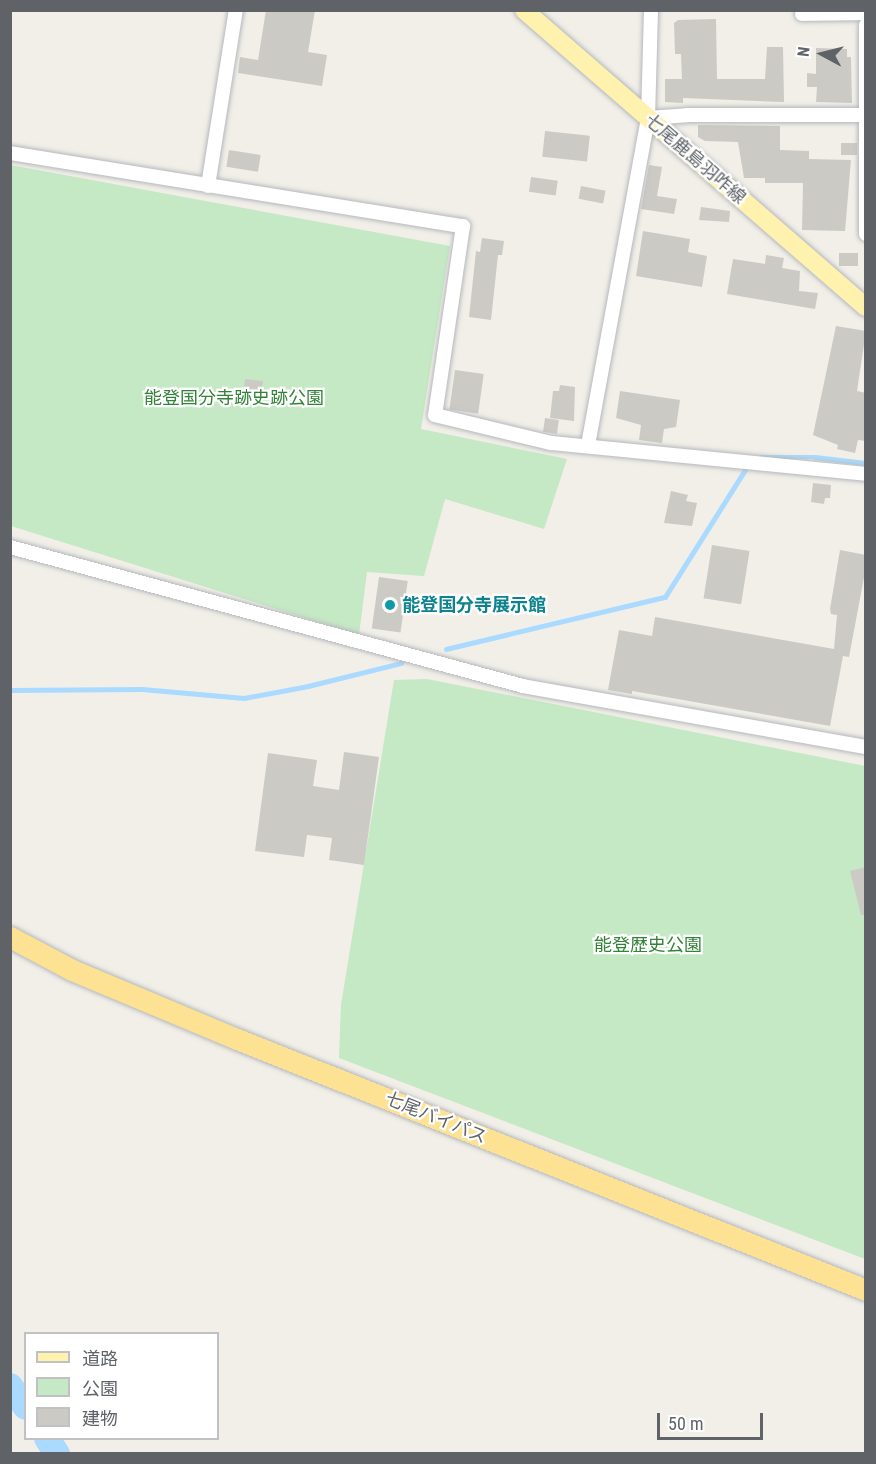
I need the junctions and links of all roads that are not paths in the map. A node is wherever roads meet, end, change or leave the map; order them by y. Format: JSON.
{"nodes":[{"id":1,"x":236,"y":10,"type":"edge"},
{"id":2,"x":524,"y":10,"type":"edge"},
{"id":3,"x":651,"y":10,"type":"edge"},
{"id":4,"x":866,"y":13,"type":"edge"},
{"id":5,"x":802,"y":14,"type":"dead end"},
{"id":6,"x":866,"y":24,"type":"edge"},
{"id":7,"x":865,"y":115,"type":"edge"},
{"id":8,"x":648,"y":118,"type":"junction"},
{"id":9,"x":10,"y":153,"type":"edge"},
{"id":10,"x":208,"y":186,"type":"junction"},
{"id":11,"x":866,"y":234,"type":"edge"},
{"id":12,"x":866,"y":307,"type":"edge"},
{"id":13,"x":588,"y":445,"type":"junction"},
{"id":14,"x":866,"y":474,"type":"edge"},
{"id":15,"x":10,"y":547,"type":"edge"},
{"id":16,"x":866,"y":747,"type":"edge"},
{"id":17,"x":10,"y":936,"type":"edge"},
{"id":18,"x":866,"y":1290,"type":"edge"}],
"edges":[{"from":1,"to":10,"type":"street"},
{"from":2,"to":8,"type":"main road","name":"七尾鹿島羽咋線"},
{"from":3,"to":8,"type":"street"},
{"from":4,"to":5,"type":"street"},
{"from":6,"to":7,"type":"street"},
{"from":7,"to":8,"type":"street"},
{"from":7,"to":11,"type":"street"},
{"from":8,"to":12,"type":"main road","name":"七尾鹿島羽咋線"},
{"from":8,"to":13,"type":"street"},
{"from":9,"to":10,"type":"street"},
{"from":10,"to":13,"type":"street"},
{"from":13,"to":14,"type":"street"},
{"from":15,"to":16,"type":"street"},
{"from":17,"to":18,"type":"highway","name":"七尾バイパス"}]}
